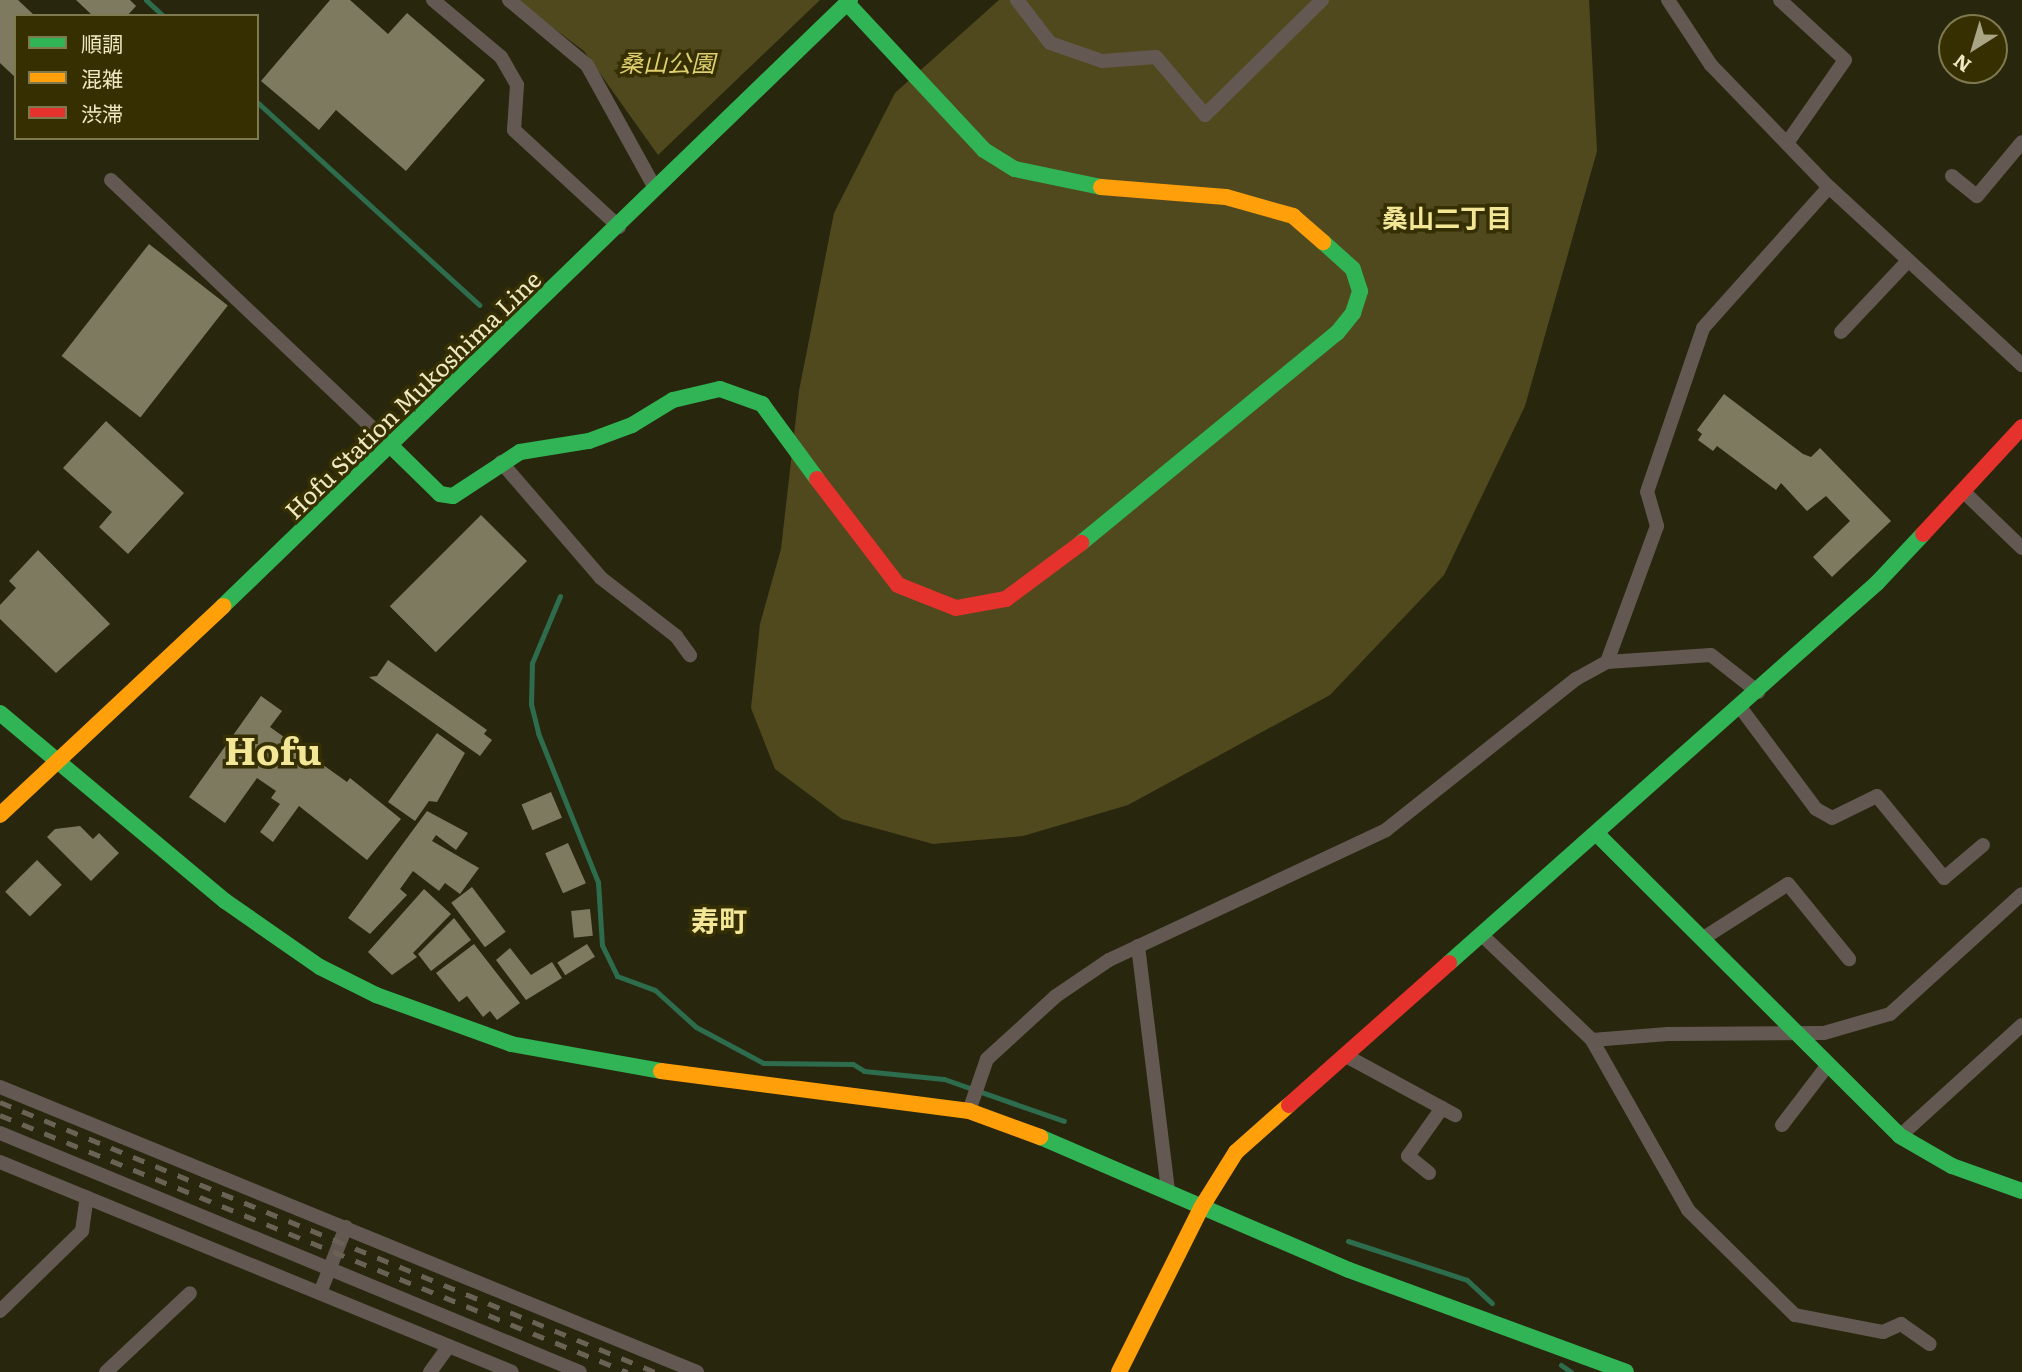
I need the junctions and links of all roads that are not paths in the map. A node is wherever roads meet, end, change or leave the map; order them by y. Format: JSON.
{"nodes":[{"id":1,"x":433,"y":0,"type":"edge"},
{"id":2,"x":509,"y":0,"type":"edge"},
{"id":3,"x":1017,"y":0,"type":"edge"},
{"id":4,"x":1322,"y":0,"type":"edge"},
{"id":5,"x":1668,"y":0,"type":"edge"},
{"id":6,"x":1780,"y":0,"type":"edge"},
{"id":7,"x":848,"y":1,"type":"edge"},
{"id":8,"x":2022,"y":142,"type":"edge"},
{"id":9,"x":1787,"y":143,"type":"junction"},
{"id":10,"x":1952,"y":176,"type":"dead end"},
{"id":11,"x":111,"y":180,"type":"dead end"},
{"id":12,"x":1829,"y":187,"type":"junction"},
{"id":13,"x":655,"y":188,"type":"junction"},
{"id":14,"x":619,"y":227,"type":"junction"},
{"id":15,"x":1906,"y":262,"type":"junction"},
{"id":16,"x":1841,"y":332,"type":"dead end"},
{"id":17,"x":2022,"y":365,"type":"edge"},
{"id":18,"x":2022,"y":427,"type":"edge"},
{"id":19,"x":392,"y":447,"type":"junction"},
{"id":20,"x":501,"y":462,"type":"junction"},
{"id":21,"x":1963,"y":491,"type":"junction"},
{"id":22,"x":2022,"y":548,"type":"edge"},
{"id":23,"x":691,"y":655,"type":"dead end"},
{"id":24,"x":1607,"y":662,"type":"junction"},
{"id":25,"x":1758,"y":692,"type":"junction"},
{"id":26,"x":1740,"y":707,"type":"junction"},
{"id":27,"x":0,"y":713,"type":"edge"},
{"id":28,"x":54,"y":762,"type":"junction"},
{"id":29,"x":0,"y":815,"type":"edge"},
{"id":30,"x":1598,"y":835,"type":"junction"},
{"id":31,"x":1983,"y":845,"type":"dead end"},
{"id":32,"x":2022,"y":894,"type":"edge"},
{"id":33,"x":1484,"y":937,"type":"junction"},
{"id":34,"x":1702,"y":939,"type":"junction"},
{"id":35,"x":1138,"y":946,"type":"junction"},
{"id":36,"x":1849,"y":959,"type":"dead end"},
{"id":37,"x":2020,"y":1030,"type":"edge"},
{"id":38,"x":1796,"y":1034,"type":"junction"},
{"id":39,"x":1592,"y":1041,"type":"junction"},
{"id":40,"x":1348,"y":1057,"type":"junction"},
{"id":41,"x":1827,"y":1066,"type":"junction"},
{"id":42,"x":0,"y":1087,"type":"edge"},
{"id":43,"x":969,"y":1111,"type":"junction"},
{"id":44,"x":1782,"y":1125,"type":"dead end"},
{"id":45,"x":0,"y":1133,"type":"edge"},
{"id":46,"x":1900,"y":1136,"type":"junction"},
{"id":47,"x":0,"y":1162,"type":"edge"},
{"id":48,"x":1429,"y":1173,"type":"dead end"},
{"id":49,"x":1168,"y":1189,"type":"junction"},
{"id":50,"x":2022,"y":1191,"type":"edge"},
{"id":51,"x":87,"y":1197,"type":"junction"},
{"id":52,"x":1200,"y":1208,"type":"junction"},
{"id":53,"x":346,"y":1227,"type":"junction"},
{"id":54,"x":329,"y":1271,"type":"junction"},
{"id":55,"x":190,"y":1293,"type":"dead end"},
{"id":56,"x":320,"y":1293,"type":"junction"},
{"id":57,"x":0,"y":1311,"type":"edge"},
{"id":58,"x":1930,"y":1344,"type":"dead end"},
{"id":59,"x":449,"y":1346,"type":"junction"},
{"id":60,"x":1629,"y":1371,"type":"edge"},
{"id":61,"x":106,"y":1372,"type":"edge"},
{"id":62,"x":430,"y":1372,"type":"edge"},
{"id":63,"x":512,"y":1372,"type":"edge"},
{"id":64,"x":580,"y":1372,"type":"edge"},
{"id":65,"x":697,"y":1372,"type":"edge"},
{"id":66,"x":1119,"y":1372,"type":"edge"}],
"edges":[{"from":1,"to":14,"type":"street"},
{"from":2,"to":13,"type":"street"},
{"from":3,"to":4,"type":"street"},
{"from":5,"to":9,"type":"street"},
{"from":6,"to":9,"type":"street"},
{"from":7,"to":13,"type":"street","name":"Hofu Station Mukoshima Line"},
{"from":7,"to":20,"type":"street"},
{"from":8,"to":10,"type":"street"},
{"from":9,"to":12,"type":"street"},
{"from":11,"to":19,"type":"street"},
{"from":12,"to":15,"type":"street"},
{"from":12,"to":24,"type":"street"},
{"from":13,"to":14,"type":"street","name":"Hofu Station Mukoshima Line"},
{"from":14,"to":19,"type":"street","name":"Hofu Station Mukoshima Line"},
{"from":15,"to":16,"type":"street"},
{"from":15,"to":17,"type":"street"},
{"from":18,"to":21,"type":"street"},
{"from":19,"to":20,"type":"street"},
{"from":19,"to":28,"type":"street","name":"Hofu Station Mukoshima Line"},
{"from":20,"to":23,"type":"street"},
{"from":21,"to":22,"type":"street"},
{"from":21,"to":25,"type":"street"},
{"from":24,"to":25,"type":"street"},
{"from":24,"to":35,"type":"street"},
{"from":25,"to":26,"type":"street"},
{"from":26,"to":30,"type":"street"},
{"from":26,"to":31,"type":"street"},
{"from":27,"to":28,"type":"street"},
{"from":28,"to":29,"type":"street","name":"Hofu Station Mukoshima Line"},
{"from":28,"to":43,"type":"street"},
{"from":30,"to":33,"type":"street"},
{"from":30,"to":34,"type":"street"},
{"from":32,"to":38,"type":"street"},
{"from":33,"to":39,"type":"street"},
{"from":33,"to":40,"type":"street"},
{"from":34,"to":36,"type":"street"},
{"from":34,"to":38,"type":"street"},
{"from":35,"to":43,"type":"street"},
{"from":35,"to":49,"type":"street"},
{"from":37,"to":46,"type":"street"},
{"from":38,"to":39,"type":"street"},
{"from":38,"to":41,"type":"street"},
{"from":39,"to":58,"type":"street"},
{"from":40,"to":48,"type":"street"},
{"from":40,"to":52,"type":"street"},
{"from":41,"to":44,"type":"street"},
{"from":41,"to":46,"type":"street"},
{"from":42,"to":53,"type":"street"},
{"from":43,"to":49,"type":"street"},
{"from":45,"to":54,"type":"street"},
{"from":46,"to":50,"type":"street"},
{"from":47,"to":51,"type":"street"},
{"from":49,"to":52,"type":"street"},
{"from":51,"to":56,"type":"street"},
{"from":51,"to":57,"type":"street"},
{"from":52,"to":60,"type":"street"},
{"from":52,"to":66,"type":"street"},
{"from":53,"to":54,"type":"street"},
{"from":53,"to":65,"type":"street"},
{"from":54,"to":56,"type":"street"},
{"from":54,"to":64,"type":"street"},
{"from":55,"to":61,"type":"street"},
{"from":56,"to":59,"type":"street"},
{"from":59,"to":62,"type":"street"},
{"from":59,"to":63,"type":"street"}]}
